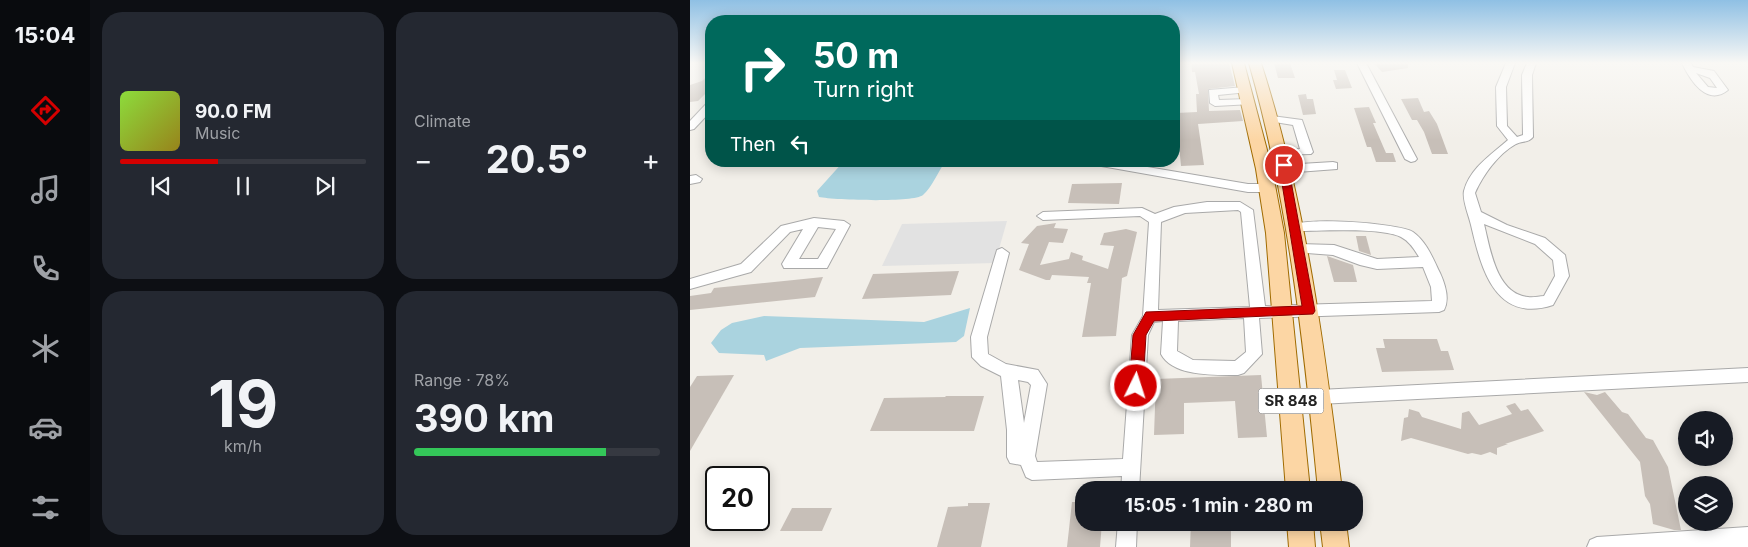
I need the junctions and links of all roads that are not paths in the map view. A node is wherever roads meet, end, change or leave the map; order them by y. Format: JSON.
{"nodes":[{"id":1,"x":1244,"y":89,"type":"edge"},
{"id":2,"x":1262,"y":89,"type":"edge"},
{"id":3,"x":1374,"y":89,"type":"edge"},
{"id":4,"x":1501,"y":89,"type":"edge"},
{"id":5,"x":1526,"y":89,"type":"edge"},
{"id":6,"x":705,"y":111,"type":"edge"},
{"id":7,"x":1272,"y":120,"type":"junction"},
{"id":8,"x":690,"y":127,"type":"edge"},
{"id":9,"x":1514,"y":140,"type":"junction"},
{"id":10,"x":1411,"y":159,"type":"dead end"},
{"id":11,"x":1283,"y":161,"type":"junction"},
{"id":12,"x":1333,"y":166,"type":"dead end"},
{"id":13,"x":1125,"y":167,"type":"edge"},
{"id":14,"x":1268,"y":188,"type":"junction"},
{"id":15,"x":1475,"y":214,"type":"junction"},
{"id":16,"x":1043,"y":216,"type":"dead end"},
{"id":17,"x":1154,"y":220,"type":"junction"},
{"id":18,"x":814,"y":222,"type":"dead end"},
{"id":19,"x":1296,"y":226,"type":"junction"},
{"id":20,"x":1299,"y":249,"type":"junction"},
{"id":21,"x":1002,"y":253,"type":"dead end"},
{"id":22,"x":1428,"y":262,"type":"junction"},
{"id":23,"x":690,"y":284,"type":"edge"},
{"id":24,"x":1309,"y":311,"type":"junction"},
{"id":25,"x":1254,"y":312,"type":"junction"},
{"id":26,"x":1284,"y":312,"type":"junction"},
{"id":27,"x":1171,"y":315,"type":"junction"},
{"id":28,"x":1150,"y":316,"type":"junction"},
{"id":29,"x":1009,"y":374,"type":"junction"},
{"id":30,"x":1748,"y":375,"type":"edge"},
{"id":31,"x":1319,"y":397,"type":"junction"},
{"id":32,"x":1026,"y":456,"type":"junction"},
{"id":33,"x":1132,"y":467,"type":"junction"},
{"id":34,"x":1131,"y":481,"type":"edge"},
{"id":35,"x":1297,"y":481,"type":"edge"},
{"id":36,"x":1329,"y":481,"type":"edge"},
{"id":37,"x":1127,"y":531,"type":"edge"},
{"id":38,"x":1301,"y":531,"type":"edge"},
{"id":39,"x":1334,"y":531,"type":"edge"},
{"id":40,"x":1748,"y":537,"type":"edge"},
{"id":41,"x":1126,"y":547,"type":"edge"},
{"id":42,"x":1302,"y":547,"type":"edge"},
{"id":43,"x":1336,"y":547,"type":"edge"},
{"id":44,"x":1597,"y":547,"type":"edge"}],
"edges":[{"from":1,"to":14,"type":"main road","number":"SR 848"},
{"from":2,"to":7,"type":"main road","number":"SR 848"},
{"from":3,"to":10,"type":"street"},
{"from":4,"to":9,"type":"street"},
{"from":5,"to":9,"type":"street"},
{"from":6,"to":8,"type":"street"},
{"from":7,"to":11,"type":"main road","number":"SR 848"},
{"from":7,"to":11,"type":"lane"},
{"from":9,"to":15,"type":"street"},
{"from":11,"to":12,"type":"street"},
{"from":11,"to":19,"type":"main road","number":"SR 848"},
{"from":13,"to":14,"type":"street"},
{"from":14,"to":26,"type":"main road","number":"SR 848"},
{"from":15,"to":15,"type":"street"},
{"from":16,"to":17,"type":"street"},
{"from":17,"to":25,"type":"street"},
{"from":17,"to":28,"type":"street"},
{"from":18,"to":23,"type":"street"},
{"from":19,"to":20,"type":"main road","number":"SR 848"},
{"from":19,"to":22,"type":"street"},
{"from":20,"to":22,"type":"street"},
{"from":20,"to":24,"type":"main road","number":"SR 848"},
{"from":21,"to":29,"type":"street"},
{"from":22,"to":24,"type":"street"},
{"from":24,"to":26,"type":"street"},
{"from":24,"to":31,"type":"main road","number":"SR 848"},
{"from":25,"to":26,"type":"street"},
{"from":25,"to":27,"type":"street"},
{"from":25,"to":27,"type":"street"},
{"from":26,"to":35,"type":"main road","number":"SR 848"},
{"from":27,"to":28,"type":"street"},
{"from":28,"to":33,"type":"street"},
{"from":29,"to":32,"type":"street"},
{"from":29,"to":32,"type":"street"},
{"from":30,"to":31,"type":"street"},
{"from":31,"to":36,"type":"main road","number":"SR 848"},
{"from":32,"to":33,"type":"street"},
{"from":33,"to":34,"type":"street"},
{"from":37,"to":41,"type":"street"},
{"from":38,"to":42,"type":"main road"},
{"from":39,"to":43,"type":"main road"},
{"from":40,"to":44,"type":"street"}]}
